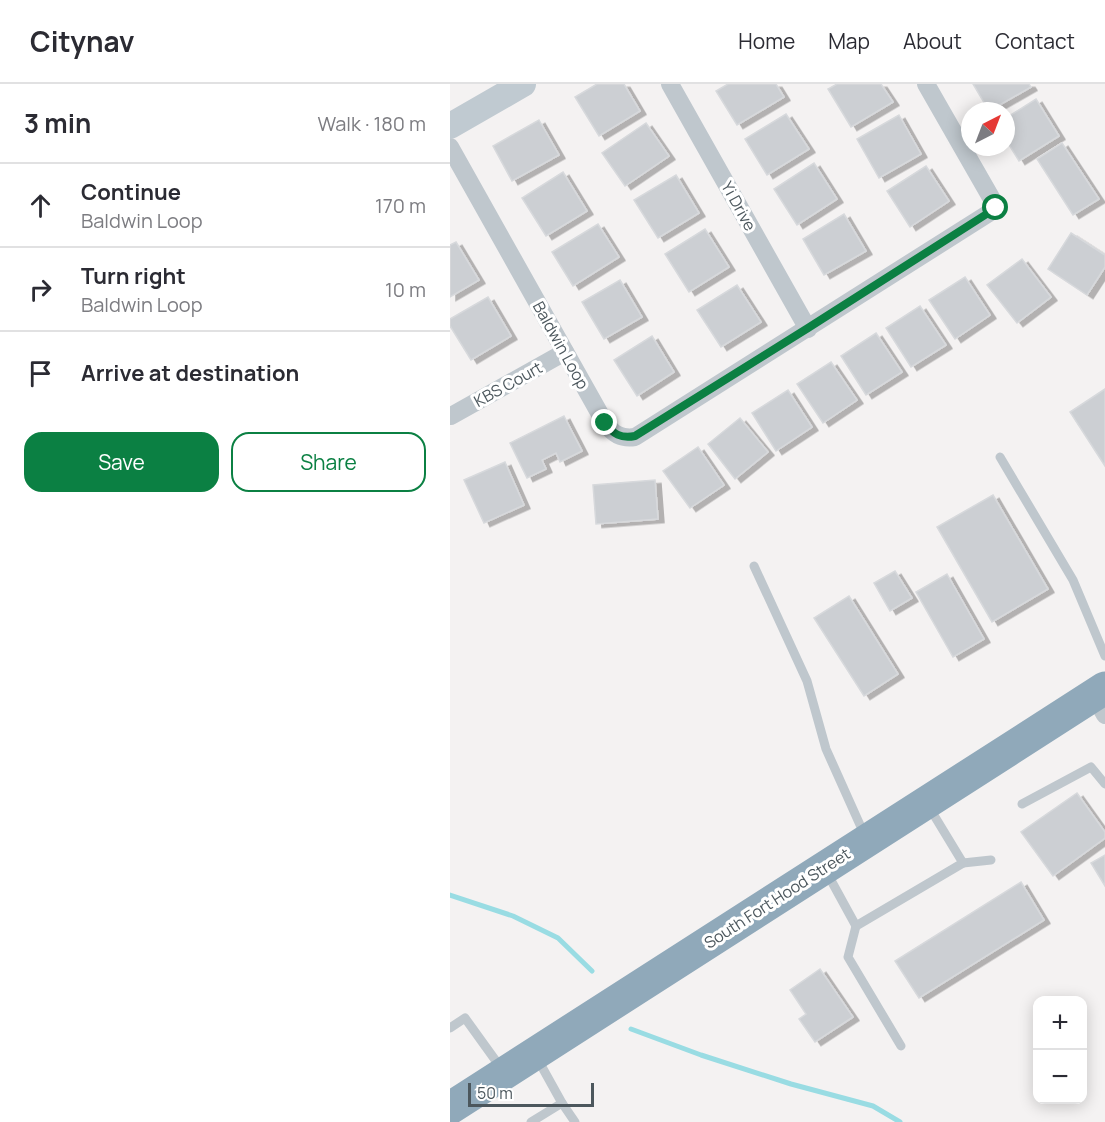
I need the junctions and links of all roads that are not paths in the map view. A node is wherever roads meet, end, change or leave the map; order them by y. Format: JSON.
{"nodes":[{"id":1,"x":523,"y":84,"type":"edge"},
{"id":2,"x":670,"y":84,"type":"edge"},
{"id":3,"x":926,"y":84,"type":"edge"},
{"id":4,"x":450,"y":126,"type":"edge"},
{"id":5,"x":450,"y":147,"type":"edge"},
{"id":6,"x":808,"y":328,"type":"junction"},
{"id":7,"x":565,"y":352,"type":"junction"},
{"id":8,"x":451,"y":416,"type":"edge"},
{"id":9,"x":1000,"y":457,"type":"dead end"},
{"id":10,"x":754,"y":566,"type":"dead end"},
{"id":11,"x":1105,"y":656,"type":"edge"},
{"id":12,"x":1101,"y":700,"type":"edge"},
{"id":13,"x":1105,"y":784,"type":"edge"},
{"id":14,"x":926,"y":802,"type":"junction"},
{"id":15,"x":1022,"y":804,"type":"dead end"},
{"id":16,"x":867,"y":840,"type":"junction"},
{"id":17,"x":991,"y":860,"type":"dead end"},
{"id":18,"x":963,"y":862,"type":"junction"},
{"id":19,"x":824,"y":868,"type":"junction"},
{"id":20,"x":856,"y":926,"type":"junction"},
{"id":21,"x":450,"y":1028,"type":"edge"},
{"id":22,"x":901,"y":1046,"type":"dead end"},
{"id":23,"x":534,"y":1054,"type":"junction"},
{"id":24,"x":504,"y":1072,"type":"junction"},
{"id":25,"x":562,"y":1103,"type":"junction"},
{"id":26,"x":454,"y":1109,"type":"edge"},
{"id":27,"x":531,"y":1122,"type":"edge"},
{"id":28,"x":575,"y":1122,"type":"edge"}],
"edges":[{"from":1,"to":4,"type":"street"},
{"from":2,"to":6,"type":"street","name":"Yi Drive"},
{"from":3,"to":6,"type":"street","name":"Baldwin Loop"},
{"from":5,"to":7,"type":"street","name":"Baldwin Loop"},
{"from":6,"to":7,"type":"street","name":"Baldwin Loop"},
{"from":7,"to":8,"type":"street","name":"KBS Court"},
{"from":9,"to":11,"type":"lane"},
{"from":10,"to":16,"type":"lane"},
{"from":12,"to":14,"type":"highway","name":"South Fort Hood Street"},
{"from":13,"to":15,"type":"lane"},
{"from":14,"to":16,"type":"highway","name":"South Fort Hood Street"},
{"from":14,"to":18,"type":"lane"},
{"from":16,"to":19,"type":"highway","name":"South Fort Hood Street"},
{"from":17,"to":18,"type":"lane"},
{"from":18,"to":20,"type":"lane"},
{"from":19,"to":20,"type":"lane"},
{"from":19,"to":23,"type":"highway","name":"South Fort Hood Street"},
{"from":20,"to":22,"type":"lane"},
{"from":21,"to":24,"type":"lane"},
{"from":23,"to":24,"type":"highway","name":"South Fort Hood Street"},
{"from":23,"to":25,"type":"lane"},
{"from":24,"to":26,"type":"highway","name":"South Fort Hood Street"},
{"from":25,"to":27,"type":"lane"},
{"from":25,"to":28,"type":"lane"}]}
